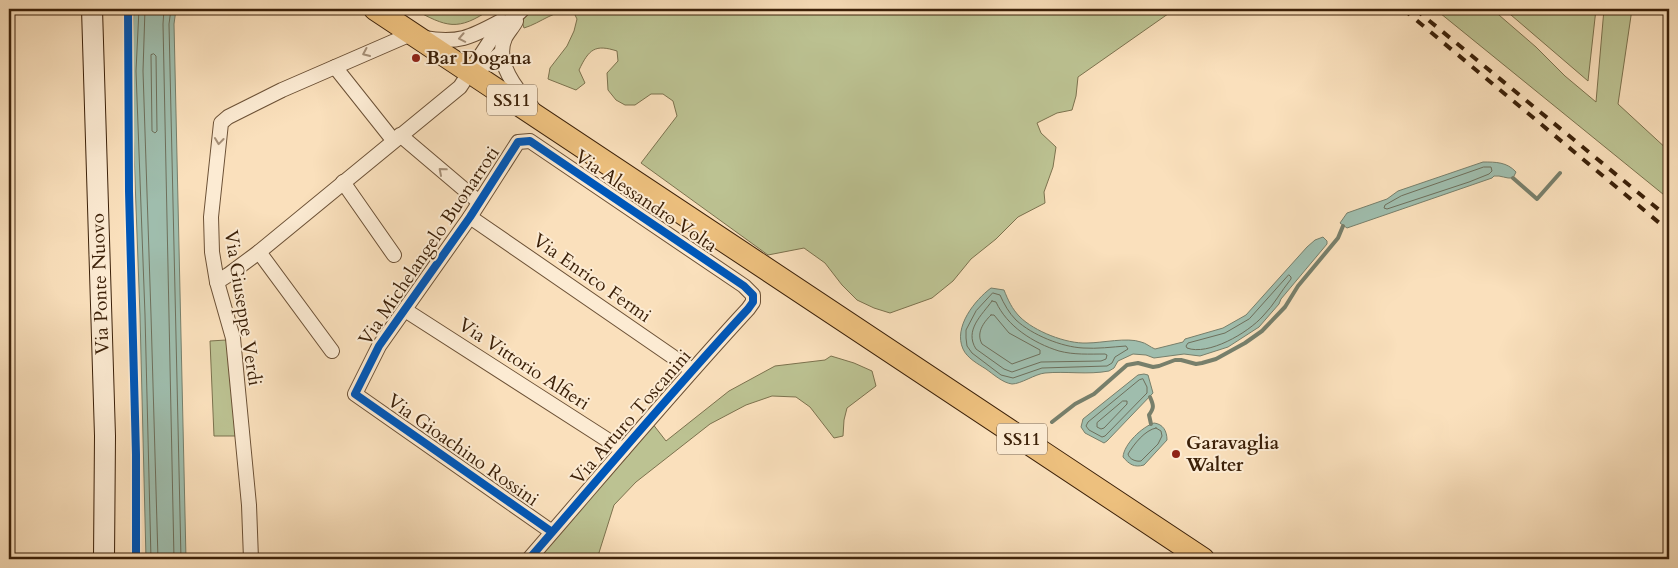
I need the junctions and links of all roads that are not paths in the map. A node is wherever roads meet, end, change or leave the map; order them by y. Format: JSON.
{"nodes":[{"id":1,"x":92,"y":9,"type":"edge"},
{"id":2,"x":375,"y":9,"type":"edge"},
{"id":3,"x":522,"y":9,"type":"edge"},
{"id":4,"x":413,"y":35,"type":"junction"},
{"id":5,"x":501,"y":53,"type":"junction"},
{"id":6,"x":335,"y":67,"type":"junction"},
{"id":7,"x":470,"y":72,"type":"junction"},
{"id":8,"x":554,"y":129,"type":"junction"},
{"id":9,"x":397,"y":138,"type":"junction"},
{"id":10,"x":518,"y":142,"type":"joint"},
{"id":11,"x":343,"y":182,"type":"junction"},
{"id":12,"x":659,"y":198,"type":"junction"},
{"id":13,"x":479,"y":202,"type":"junction"},
{"id":14,"x":470,"y":217,"type":"junction"},
{"id":15,"x":645,"y":220,"type":"junction"},
{"id":16,"x":258,"y":252,"type":"junction"},
{"id":17,"x":394,"y":255,"type":"dead end"},
{"id":18,"x":217,"y":282,"type":"junction"},
{"id":19,"x":753,"y":295,"type":"joint"},
{"id":20,"x":405,"y":310,"type":"junction"},
{"id":21,"x":332,"y":351,"type":"dead end"},
{"id":22,"x":692,"y":370,"type":"junction"},
{"id":23,"x":355,"y":394,"type":"joint"},
{"id":24,"x":623,"y":450,"type":"junction"},
{"id":25,"x":552,"y":532,"type":"junction"},
{"id":26,"x":104,"y":559,"type":"edge"},
{"id":27,"x":251,"y":559,"type":"edge"},
{"id":28,"x":529,"y":559,"type":"edge"},
{"id":29,"x":1203,"y":559,"type":"edge"}],
"edges":[{"from":1,"to":26,"type":"street","name":"Via Ponte Nuovo"},
{"from":2,"to":4,"type":"main road","number":"SS11"},
{"from":3,"to":4,"type":"street","one_way":true},
{"from":3,"to":5,"type":"street"},
{"from":3,"to":7,"type":"street"},
{"from":4,"to":6,"type":"street","name":"Via Giuseppe Verdi","one_way":true},
{"from":4,"to":7,"type":"main road","name":"Via Alessandro Volta","number":"SS11"},
{"from":5,"to":7,"type":"street"},
{"from":5,"to":8,"type":"street"},
{"from":6,"to":9,"type":"street"},
{"from":6,"to":18,"type":"street","name":"Via Giuseppe Verdi","one_way":true},
{"from":7,"to":8,"type":"main road","name":"Via Alessandro Volta","number":"SS11"},
{"from":7,"to":9,"type":"street"},
{"from":8,"to":12,"type":"main road","name":"Via Alessandro Volta","number":"SS11"},
{"from":9,"to":11,"type":"street"},
{"from":13,"to":9,"type":"street","one_way":true},
{"from":10,"to":13,"type":"street","name":"Via Michelangelo Buonarroti"},
{"from":10,"to":15,"type":"street","name":"Via Alessandro Volta"},
{"from":11,"to":16,"type":"street"},
{"from":11,"to":17,"type":"street"},
{"from":12,"to":15,"type":"street","name":"Via Alessandro Volta"},
{"from":12,"to":29,"type":"main road","name":"Via Alessandro Volta","number":"SS11"},
{"from":13,"to":14,"type":"street","name":"Via Michelangelo Buonarroti"},
{"from":14,"to":20,"type":"street","name":"Via Michelangelo Buonarroti"},
{"from":14,"to":22,"type":"street","name":"Via Enrico Fermi"},
{"from":15,"to":19,"type":"street","name":"Via Alessandro Volta"},
{"from":16,"to":18,"type":"street"},
{"from":16,"to":21,"type":"street"},
{"from":18,"to":27,"type":"street","name":"Via Giuseppe Verdi"},
{"from":19,"to":22,"type":"street","name":"Via Arturo Toscanini"},
{"from":20,"to":23,"type":"street","name":"Via Michelangelo Buonarroti"},
{"from":20,"to":24,"type":"street","name":"Via Vittorio Alfieri"},
{"from":22,"to":24,"type":"street","name":"Via Arturo Toscanini"},
{"from":23,"to":25,"type":"street","name":"Via Gioachino Rossini"},
{"from":24,"to":25,"type":"street","name":"Via Arturo Toscanini"},
{"from":25,"to":28,"type":"street","name":"Via Arturo Toscanini"}]}
